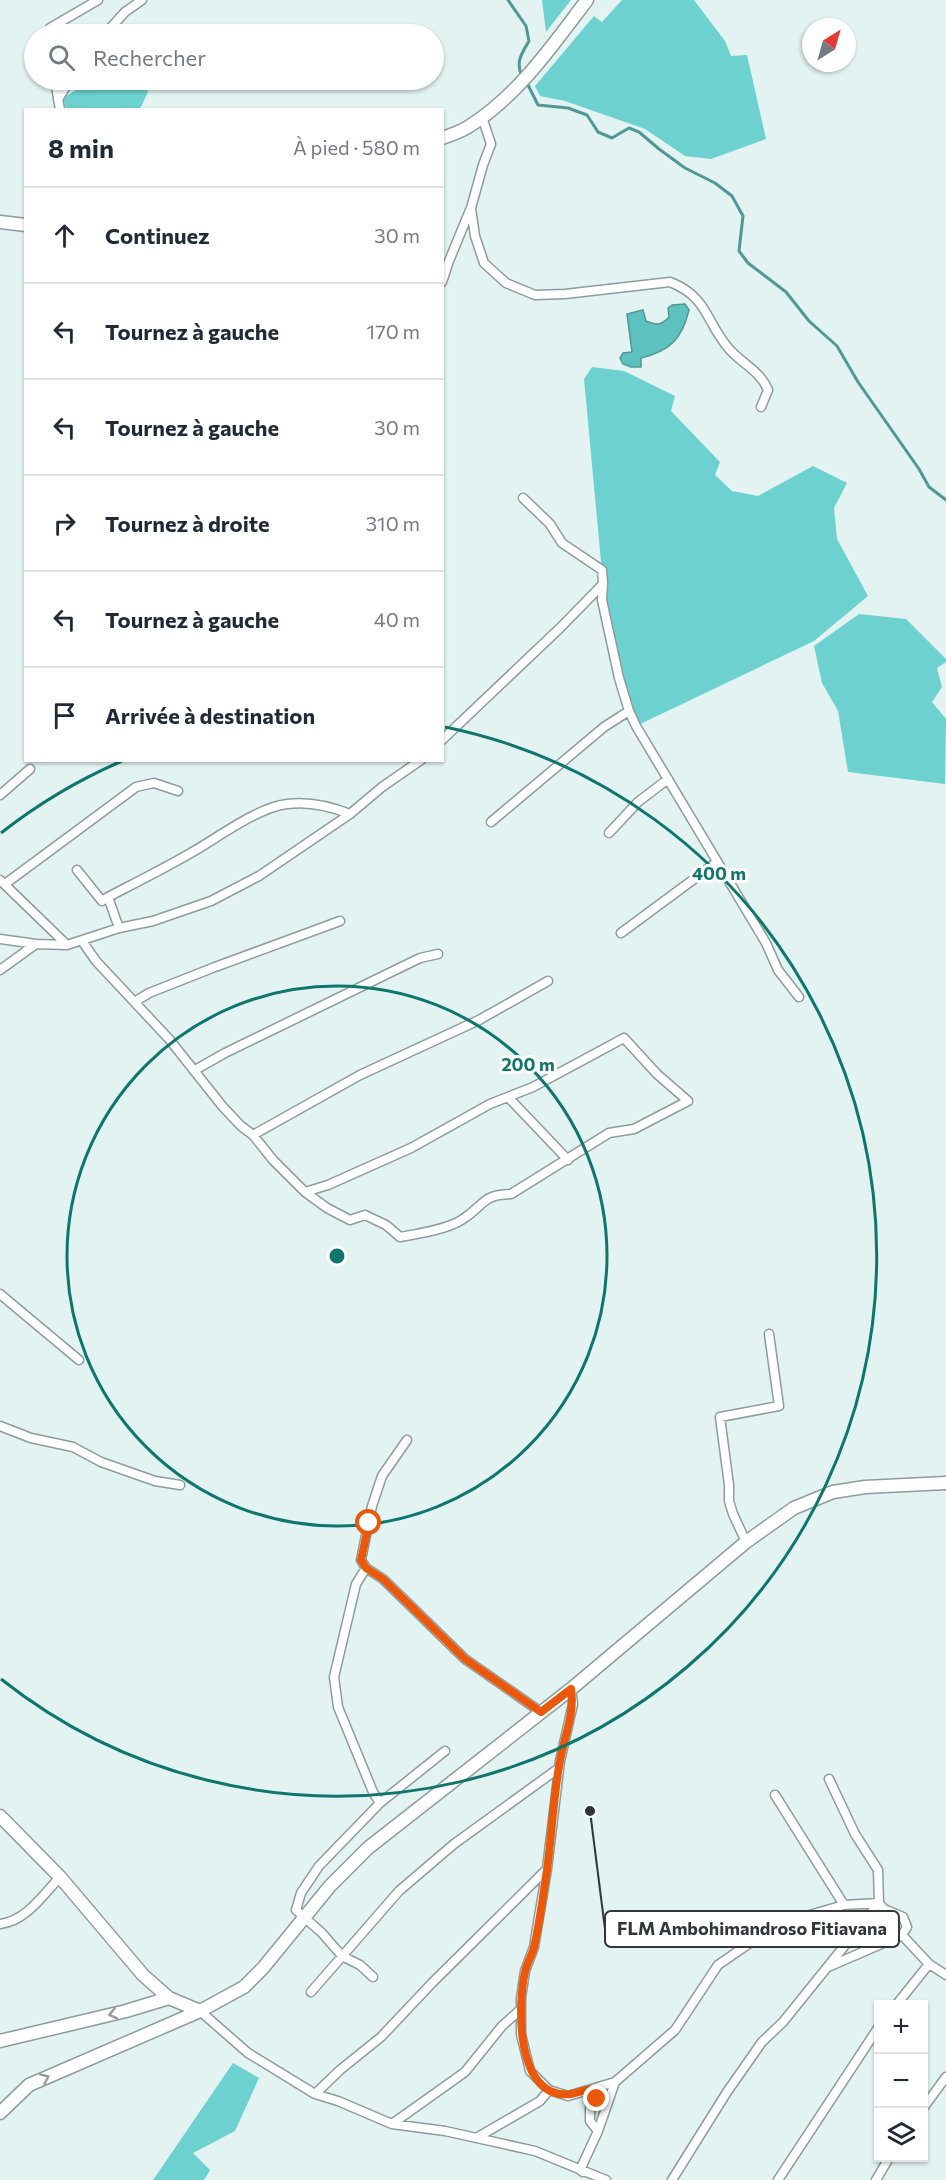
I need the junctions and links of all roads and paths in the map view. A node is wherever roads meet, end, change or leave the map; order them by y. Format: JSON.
{"nodes":[{"id":1,"x":98,"y":0,"type":"edge"},
{"id":2,"x":142,"y":0,"type":"edge"},
{"id":3,"x":587,"y":0,"type":"edge"},
{"id":4,"x":57,"y":24,"type":"edge"},
{"id":5,"x":114,"y":24,"type":"edge"},
{"id":6,"x":57,"y":90,"type":"edge"},
{"id":7,"x":64,"y":90,"type":"edge"},
{"id":8,"x":58,"y":99,"type":"junction"},
{"id":9,"x":60,"y":108,"type":"edge"},
{"id":10,"x":482,"y":117,"type":"junction"},
{"id":11,"x":444,"y":137,"type":"edge"},
{"id":12,"x":471,"y":208,"type":"junction"},
{"id":13,"x":0,"y":222,"type":"edge"},
{"id":14,"x":24,"y":225,"type":"edge"},
{"id":15,"x":444,"y":276,"type":"edge"},
{"id":16,"x":761,"y":407,"type":"dead end"},
{"id":17,"x":523,"y":498,"type":"dead end"},
{"id":18,"x":603,"y":584,"type":"junction"},
{"id":19,"x":629,"y":711,"type":"junction"},
{"id":20,"x":444,"y":738,"type":"edge"},
{"id":21,"x":418,"y":762,"type":"edge"},
{"id":22,"x":30,"y":769,"type":"dead end"},
{"id":23,"x":668,"y":779,"type":"junction"},
{"id":24,"x":178,"y":791,"type":"dead end"},
{"id":25,"x":0,"y":795,"type":"edge"},
{"id":26,"x":350,"y":814,"type":"junction"},
{"id":27,"x":491,"y":822,"type":"dead end"},
{"id":28,"x":609,"y":833,"type":"dead end"},
{"id":29,"x":717,"y":862,"type":"junction"},
{"id":30,"x":77,"y":870,"type":"dead end"},
{"id":31,"x":3,"y":882,"type":"edge"},
{"id":32,"x":108,"y":897,"type":"junction"},
{"id":33,"x":340,"y":921,"type":"dead end"},
{"id":34,"x":119,"y":928,"type":"junction"},
{"id":35,"x":621,"y":933,"type":"dead end"},
{"id":36,"x":0,"y":939,"type":"edge"},
{"id":37,"x":82,"y":941,"type":"junction"},
{"id":38,"x":36,"y":944,"type":"junction"},
{"id":39,"x":67,"y":945,"type":"junction"},
{"id":40,"x":438,"y":954,"type":"dead end"},
{"id":41,"x":0,"y":970,"type":"edge"},
{"id":42,"x":548,"y":981,"type":"dead end"},
{"id":43,"x":800,"y":997,"type":"dead end"},
{"id":44,"x":136,"y":1001,"type":"junction"},
{"id":45,"x":195,"y":1070,"type":"junction"},
{"id":46,"x":508,"y":1097,"type":"junction"},
{"id":47,"x":253,"y":1135,"type":"junction"},
{"id":48,"x":568,"y":1160,"type":"junction"},
{"id":49,"x":305,"y":1192,"type":"junction"},
{"id":50,"x":0,"y":1294,"type":"edge"},
{"id":51,"x":769,"y":1334,"type":"dead end"},
{"id":52,"x":79,"y":1360,"type":"dead end"},
{"id":53,"x":0,"y":1426,"type":"edge"},
{"id":54,"x":407,"y":1440,"type":"dead end"},
{"id":55,"x":946,"y":1483,"type":"edge"},
{"id":56,"x":180,"y":1485,"type":"dead end"},
{"id":57,"x":746,"y":1542,"type":"junction"},
{"id":58,"x":366,"y":1568,"type":"junction"},
{"id":59,"x":571,"y":1689,"type":"junction"},
{"id":60,"x":541,"y":1712,"type":"junction"},
{"id":61,"x":445,"y":1751,"type":"dead end"},
{"id":62,"x":559,"y":1768,"type":"junction"},
{"id":63,"x":829,"y":1779,"type":"dead end"},
{"id":64,"x":775,"y":1795,"type":"dead end"},
{"id":65,"x":380,"y":1803,"type":"junction"},
{"id":66,"x":0,"y":1816,"type":"edge"},
{"id":67,"x":547,"y":1869,"type":"junction"},
{"id":68,"x":60,"y":1877,"type":"junction"},
{"id":69,"x":879,"y":1903,"type":"junction"},
{"id":70,"x":844,"y":1905,"type":"junction"},
{"id":71,"x":304,"y":1917,"type":"junction"},
{"id":72,"x":0,"y":1924,"type":"edge"},
{"id":73,"x":902,"y":1935,"type":"junction"},
{"id":74,"x":342,"y":1956,"type":"junction"},
{"id":75,"x":929,"y":1964,"type":"junction"},
{"id":76,"x":828,"y":1967,"type":"junction"},
{"id":77,"x":946,"y":1975,"type":"edge"},
{"id":78,"x":373,"y":1977,"type":"dead end"},
{"id":79,"x":311,"y":1992,"type":"dead end"},
{"id":80,"x":169,"y":1998,"type":"junction"},
{"id":81,"x":900,"y":2000,"type":"edge"},
{"id":82,"x":521,"y":2009,"type":"junction"},
{"id":83,"x":200,"y":2011,"type":"junction"},
{"id":84,"x":874,"y":2036,"type":"edge"},
{"id":85,"x":0,"y":2042,"type":"edge"},
{"id":86,"x":946,"y":2077,"type":"edge"},
{"id":87,"x":615,"y":2082,"type":"junction"},
{"id":88,"x":593,"y":2089,"type":"junction"},
{"id":89,"x":549,"y":2090,"type":"junction"},
{"id":90,"x":315,"y":2094,"type":"junction"},
{"id":91,"x":928,"y":2102,"type":"edge"},
{"id":92,"x":0,"y":2113,"type":"edge"},
{"id":93,"x":392,"y":2124,"type":"junction"},
{"id":94,"x":598,"y":2132,"type":"junction"},
{"id":95,"x":478,"y":2138,"type":"junction"},
{"id":96,"x":886,"y":2162,"type":"edge"},
{"id":97,"x":580,"y":2170,"type":"junction"},
{"id":98,"x":598,"y":2180,"type":"edge"},
{"id":99,"x":606,"y":2180,"type":"edge"},
{"id":100,"x":672,"y":2180,"type":"edge"},
{"id":101,"x":778,"y":2180,"type":"edge"},
{"id":102,"x":876,"y":2180,"type":"edge"}],
"edges":[{"from":1,"to":4,"type":"street"},
{"from":2,"to":5,"type":"street"},
{"from":3,"to":10,"type":"street"},
{"from":6,"to":8,"type":"street"},
{"from":7,"to":8,"type":"street"},
{"from":8,"to":9,"type":"street"},
{"from":10,"to":11,"type":"street"},
{"from":10,"to":12,"type":"street"},
{"from":12,"to":15,"type":"street"},
{"from":12,"to":16,"type":"street"},
{"from":13,"to":14,"type":"street"},
{"from":17,"to":18,"type":"street"},
{"from":18,"to":19,"type":"street"},
{"from":18,"to":20,"type":"street"},
{"from":19,"to":23,"type":"street"},
{"from":19,"to":27,"type":"street"},
{"from":21,"to":26,"type":"street"},
{"from":22,"to":25,"type":"street"},
{"from":23,"to":28,"type":"street"},
{"from":23,"to":29,"type":"street"},
{"from":24,"to":31,"type":"street"},
{"from":26,"to":32,"type":"street"},
{"from":26,"to":34,"type":"street"},
{"from":29,"to":35,"type":"street"},
{"from":29,"to":43,"type":"street"},
{"from":30,"to":32,"type":"street"},
{"from":31,"to":39,"type":"street"},
{"from":32,"to":34,"type":"street"},
{"from":33,"to":44,"type":"street"},
{"from":34,"to":37,"type":"street"},
{"from":36,"to":38,"type":"street"},
{"from":37,"to":39,"type":"street"},
{"from":37,"to":44,"type":"street"},
{"from":38,"to":39,"type":"street"},
{"from":38,"to":41,"type":"street"},
{"from":40,"to":45,"type":"street"},
{"from":42,"to":47,"type":"street"},
{"from":44,"to":45,"type":"street"},
{"from":45,"to":47,"type":"street"},
{"from":46,"to":48,"type":"street"},
{"from":46,"to":48,"type":"street"},
{"from":46,"to":49,"type":"street"},
{"from":47,"to":49,"type":"street"},
{"from":48,"to":49,"type":"street"},
{"from":50,"to":52,"type":"street"},
{"from":51,"to":57,"type":"street"},
{"from":53,"to":56,"type":"street"},
{"from":54,"to":58,"type":"street"},
{"from":55,"to":57,"type":"street"},
{"from":57,"to":59,"type":"street"},
{"from":58,"to":60,"type":"street"},
{"from":58,"to":65,"type":"street"},
{"from":59,"to":60,"type":"street"},
{"from":59,"to":62,"type":"street"},
{"from":60,"to":71,"type":"street"},
{"from":61,"to":65,"type":"street"},
{"from":62,"to":67,"type":"street"},
{"from":62,"to":74,"type":"street"},
{"from":63,"to":69,"type":"street"},
{"from":64,"to":70,"type":"street"},
{"from":65,"to":71,"type":"street"},
{"from":66,"to":68,"type":"street"},
{"from":67,"to":82,"type":"street"},
{"from":67,"to":90,"type":"street"},
{"from":68,"to":72,"type":"street"},
{"from":68,"to":80,"type":"street"},
{"from":69,"to":70,"type":"street"},
{"from":69,"to":73,"type":"street"},
{"from":69,"to":76,"type":"street"},
{"from":70,"to":87,"type":"street"},
{"from":71,"to":74,"type":"street"},
{"from":71,"to":83,"type":"street"},
{"from":73,"to":75,"type":"street"},
{"from":73,"to":76,"type":"street"},
{"from":74,"to":78,"type":"street"},
{"from":74,"to":79,"type":"street"},
{"from":75,"to":77,"type":"street"},
{"from":75,"to":81,"type":"street"},
{"from":76,"to":100,"type":"street"},
{"from":80,"to":83,"type":"street"},
{"from":80,"to":85,"type":"street","one_way":true},
{"from":82,"to":89,"type":"street"},
{"from":82,"to":93,"type":"street"},
{"from":83,"to":90,"type":"street"},
{"from":92,"to":83,"type":"street","one_way":true},
{"from":84,"to":101,"type":"street"},
{"from":86,"to":91,"type":"street"},
{"from":87,"to":88,"type":"street"},
{"from":87,"to":94,"type":"street"},
{"from":88,"to":89,"type":"street"},
{"from":88,"to":94,"type":"street"},
{"from":89,"to":95,"type":"street"},
{"from":90,"to":93,"type":"street"},
{"from":93,"to":95,"type":"street"},
{"from":94,"to":97,"type":"street"},
{"from":95,"to":97,"type":"street"},
{"from":96,"to":102,"type":"street"},
{"from":97,"to":98,"type":"street"},
{"from":97,"to":99,"type":"street"}]}
